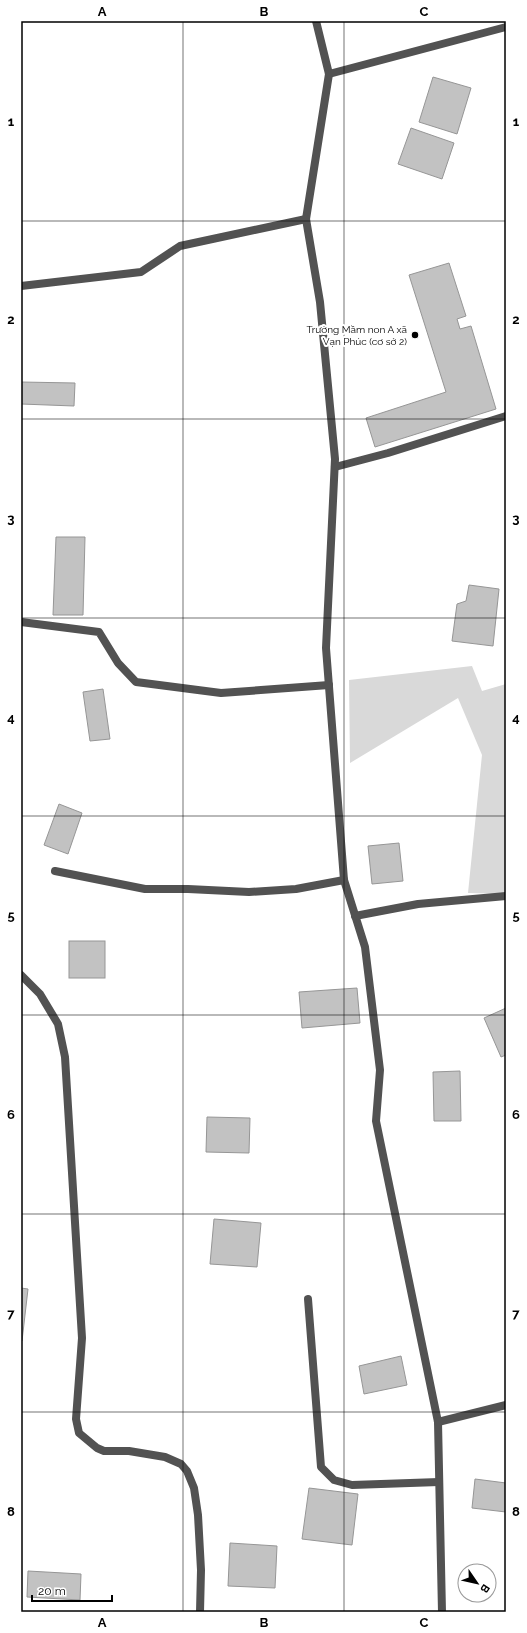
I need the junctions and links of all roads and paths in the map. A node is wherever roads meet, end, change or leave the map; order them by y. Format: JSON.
{"nodes":[{"id":1,"x":316,"y":21,"type":"edge"},
{"id":2,"x":506,"y":27,"type":"edge"},
{"id":3,"x":329,"y":74,"type":"junction"},
{"id":4,"x":306,"y":219,"type":"junction"},
{"id":5,"x":21,"y":286,"type":"edge"},
{"id":6,"x":506,"y":416,"type":"edge"},
{"id":7,"x":335,"y":467,"type":"junction"},
{"id":8,"x":21,"y":622,"type":"edge"},
{"id":9,"x":329,"y":685,"type":"junction"},
{"id":10,"x":55,"y":871,"type":"dead end"},
{"id":11,"x":344,"y":880,"type":"junction"},
{"id":12,"x":506,"y":896,"type":"edge"},
{"id":13,"x":355,"y":916,"type":"junction"},
{"id":14,"x":21,"y":975,"type":"edge"},
{"id":15,"x":308,"y":1299,"type":"dead end"},
{"id":16,"x":506,"y":1405,"type":"edge"},
{"id":17,"x":438,"y":1422,"type":"junction"},
{"id":18,"x":439,"y":1482,"type":"junction"},
{"id":19,"x":200,"y":1612,"type":"edge"},
{"id":20,"x":442,"y":1612,"type":"edge"}],
"edges":[{"from":1,"to":3,"type":"street"},
{"from":2,"to":3,"type":"street"},
{"from":3,"to":4,"type":"street"},
{"from":4,"to":5,"type":"street"},
{"from":4,"to":7,"type":"street"},
{"from":6,"to":7,"type":"street"},
{"from":7,"to":9,"type":"street"},
{"from":8,"to":9,"type":"street"},
{"from":9,"to":11,"type":"street"},
{"from":10,"to":11,"type":"street"},
{"from":11,"to":13,"type":"street"},
{"from":12,"to":13,"type":"street"},
{"from":13,"to":17,"type":"street"},
{"from":14,"to":19,"type":"street"},
{"from":15,"to":18,"type":"street"},
{"from":16,"to":17,"type":"street"},
{"from":17,"to":18,"type":"street"},
{"from":18,"to":20,"type":"street"}]}
